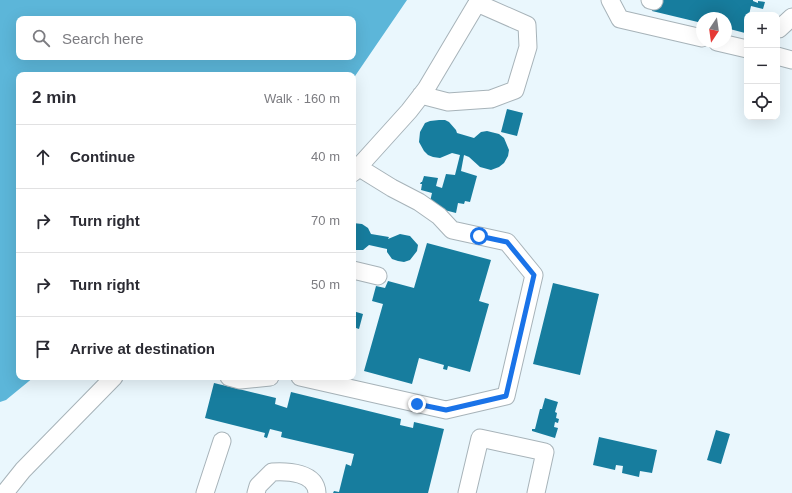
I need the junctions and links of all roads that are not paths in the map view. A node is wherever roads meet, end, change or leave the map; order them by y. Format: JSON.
{"nodes":[{"id":1,"x":610,"y":0,"type":"edge"},
{"id":2,"x":478,"y":2,"type":"edge"},
{"id":3,"x":792,"y":17,"type":"edge"},
{"id":4,"x":780,"y":28,"type":"edge"},
{"id":5,"x":696,"y":37,"type":"edge"},
{"id":6,"x":732,"y":46,"type":"edge"},
{"id":7,"x":744,"y":48,"type":"edge"},
{"id":8,"x":780,"y":57,"type":"edge"},
{"id":9,"x":792,"y":60,"type":"edge"},
{"id":10,"x":421,"y":95,"type":"junction"},
{"id":11,"x":356,"y":170,"type":"edge"},
{"id":12,"x":356,"y":271,"type":"edge"},
{"id":13,"x":378,"y":276,"type":"dead end"},
{"id":14,"x":111,"y":380,"type":"edge"},
{"id":15,"x":313,"y":380,"type":"edge"},
{"id":16,"x":222,"y":441,"type":"dead end"},
{"id":17,"x":5,"y":493,"type":"edge"},
{"id":18,"x":205,"y":493,"type":"edge"},
{"id":19,"x":256,"y":493,"type":"edge"},
{"id":20,"x":317,"y":493,"type":"edge"},
{"id":21,"x":467,"y":493,"type":"edge"},
{"id":22,"x":536,"y":493,"type":"edge"}],
"edges":[{"from":1,"to":5,"type":"lane"},
{"from":2,"to":10,"type":"lane"},
{"from":2,"to":10,"type":"lane"},
{"from":3,"to":4,"type":"lane"},
{"from":6,"to":7,"type":"lane"},
{"from":8,"to":9,"type":"lane"},
{"from":10,"to":11,"type":"lane"},
{"from":11,"to":15,"type":"lane"},
{"from":12,"to":13,"type":"lane"},
{"from":14,"to":17,"type":"lane"},
{"from":16,"to":18,"type":"lane"},
{"from":19,"to":20,"type":"lane"},
{"from":21,"to":22,"type":"lane"}]}
